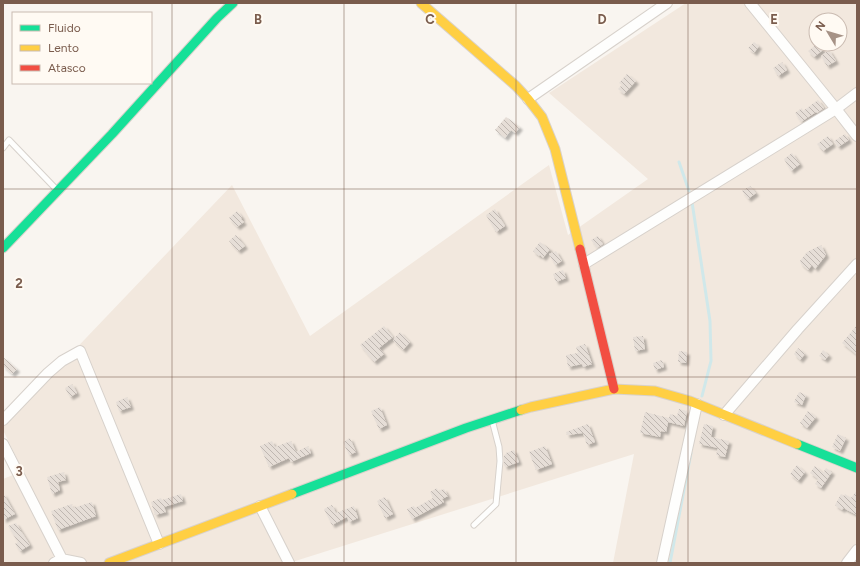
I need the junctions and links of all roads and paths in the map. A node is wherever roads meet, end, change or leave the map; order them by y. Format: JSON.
{"nodes":[{"id":1,"x":233,"y":3,"type":"edge"},
{"id":2,"x":422,"y":3,"type":"edge"},
{"id":3,"x":667,"y":3,"type":"edge"},
{"id":4,"x":750,"y":3,"type":"edge"},
{"id":5,"x":857,"y":93,"type":"edge"},
{"id":6,"x":528,"y":99,"type":"junction"},
{"id":7,"x":836,"y":109,"type":"junction"},
{"id":8,"x":857,"y":136,"type":"edge"},
{"id":9,"x":3,"y":148,"type":"edge"},
{"id":10,"x":58,"y":191,"type":"junction"},
{"id":11,"x":3,"y":248,"type":"edge"},
{"id":12,"x":584,"y":264,"type":"junction"},
{"id":13,"x":857,"y":264,"type":"edge"},
{"id":14,"x":614,"y":390,"type":"junction"},
{"id":15,"x":697,"y":404,"type":"junction"},
{"id":16,"x":724,"y":415,"type":"junction"},
{"id":17,"x":492,"y":419,"type":"junction"},
{"id":18,"x":3,"y":420,"type":"edge"},
{"id":19,"x":3,"y":444,"type":"edge"},
{"id":20,"x":857,"y":468,"type":"edge"},
{"id":21,"x":260,"y":506,"type":"junction"},
{"id":22,"x":474,"y":525,"type":"dead end"},
{"id":23,"x":159,"y":544,"type":"junction"},
{"id":24,"x":857,"y":550,"type":"edge"},
{"id":25,"x":60,"y":562,"type":"edge"},
{"id":26,"x":81,"y":563,"type":"edge"},
{"id":27,"x":109,"y":563,"type":"edge"},
{"id":28,"x":289,"y":563,"type":"edge"},
{"id":29,"x":662,"y":563,"type":"edge"},
{"id":30,"x":847,"y":563,"type":"edge"}],
"edges":[{"from":1,"to":10,"type":"street"},
{"from":2,"to":6,"type":"street"},
{"from":3,"to":6,"type":"street"},
{"from":4,"to":7,"type":"street"},
{"from":5,"to":7,"type":"street"},
{"from":6,"to":12,"type":"street"},
{"from":7,"to":8,"type":"street"},
{"from":7,"to":12,"type":"street"},
{"from":9,"to":10,"type":"lane"},
{"from":10,"to":11,"type":"street"},
{"from":12,"to":14,"type":"street"},
{"from":13,"to":16,"type":"street"},
{"from":14,"to":15,"type":"street"},
{"from":14,"to":17,"type":"street"},
{"from":15,"to":16,"type":"street"},
{"from":15,"to":29,"type":"street"},
{"from":16,"to":20,"type":"street"},
{"from":17,"to":21,"type":"street"},
{"from":17,"to":22,"type":"lane"},
{"from":18,"to":23,"type":"street"},
{"from":19,"to":25,"type":"street"},
{"from":21,"to":23,"type":"street"},
{"from":21,"to":28,"type":"street"},
{"from":23,"to":27,"type":"street"},
{"from":24,"to":30,"type":"street"},
{"from":25,"to":26,"type":"street"}]}
